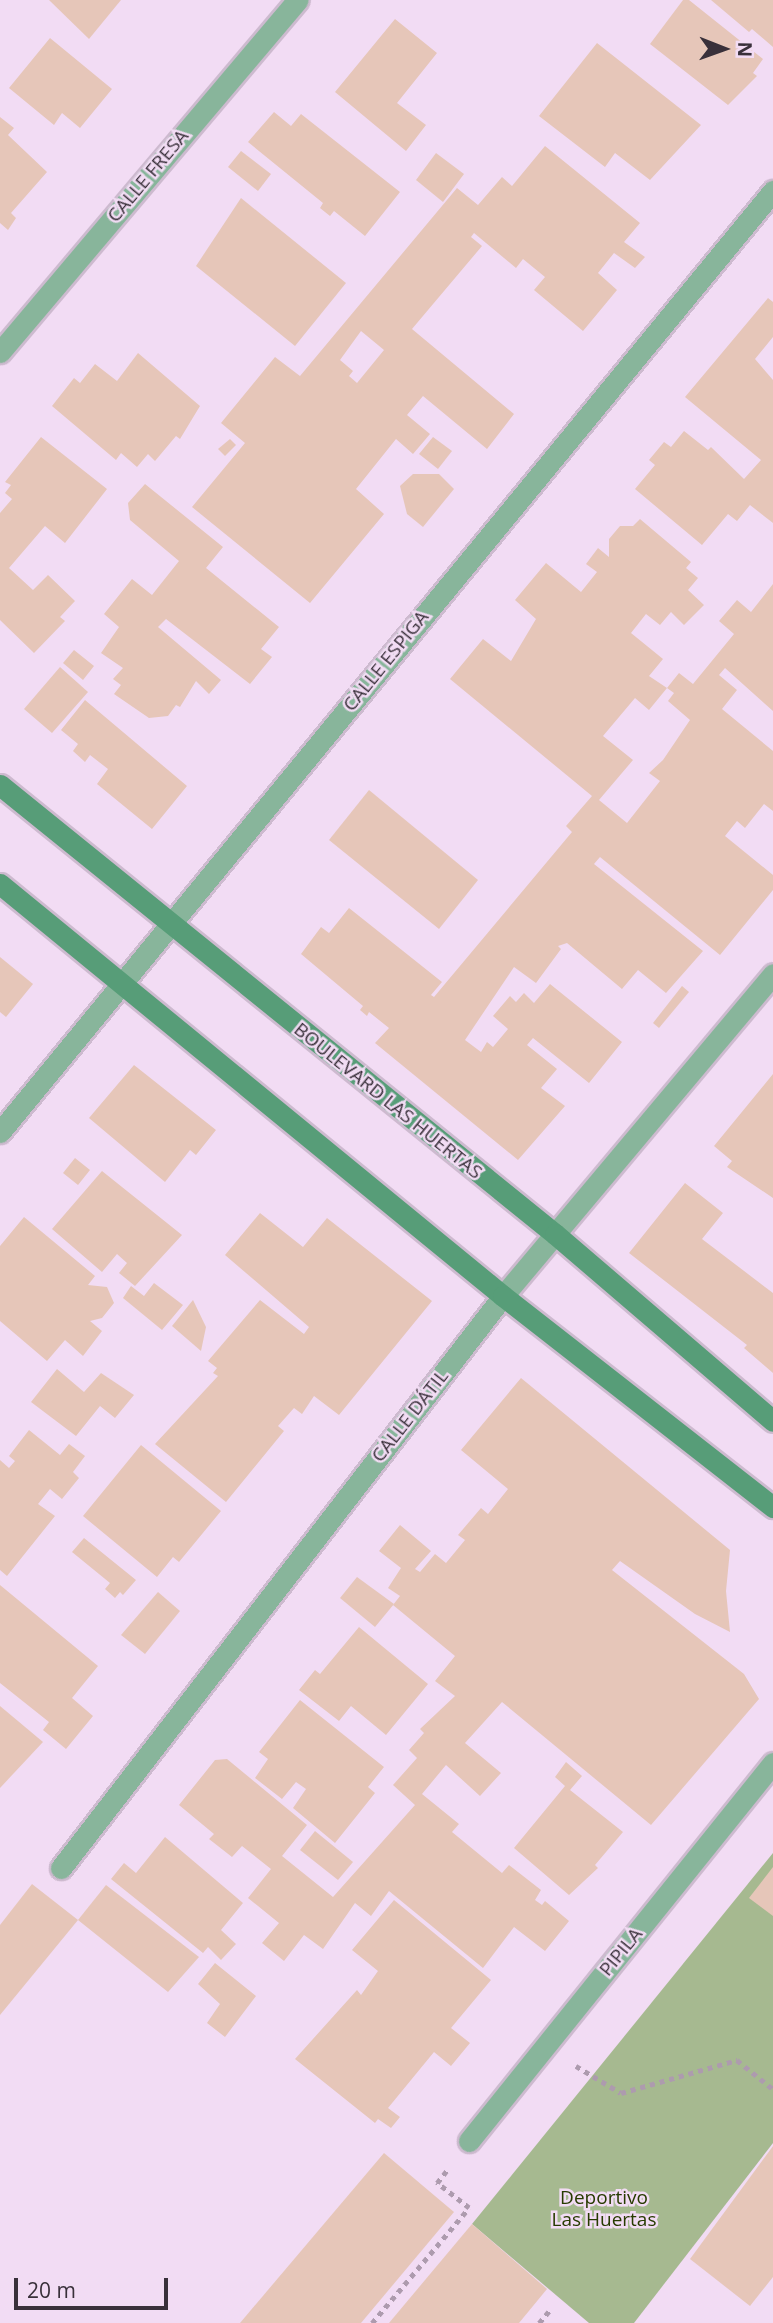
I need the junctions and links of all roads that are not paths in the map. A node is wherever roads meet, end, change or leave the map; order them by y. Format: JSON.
{"nodes":[{"id":1,"x":297,"y":0,"type":"edge"},
{"id":2,"x":773,"y":191,"type":"edge"},
{"id":3,"x":0,"y":352,"type":"edge"},
{"id":4,"x":0,"y":785,"type":"edge"},
{"id":5,"x":0,"y":884,"type":"edge"},
{"id":6,"x":171,"y":923,"type":"junction"},
{"id":7,"x":773,"y":974,"type":"edge"},
{"id":8,"x":120,"y":983,"type":"junction"},
{"id":9,"x":0,"y":1132,"type":"edge"},
{"id":10,"x":555,"y":1234,"type":"junction"},
{"id":11,"x":503,"y":1296,"type":"junction"},
{"id":12,"x":773,"y":1421,"type":"edge"},
{"id":13,"x":773,"y":1507,"type":"edge"},
{"id":14,"x":773,"y":1763,"type":"edge"},
{"id":15,"x":61,"y":1868,"type":"dead end"},
{"id":16,"x":469,"y":2141,"type":"road end"}],
"edges":[{"from":1,"to":3,"type":"street","name":"CALLE FRESA"},
{"from":2,"to":6,"type":"street","name":"CALLE ESPIGA"},
{"from":4,"to":6,"type":"main road","name":"BOULEVARD LAS HUERTAS"},
{"from":5,"to":8,"type":"main road"},
{"from":6,"to":8,"type":"street","name":"CALLE ESPIGA"},
{"from":6,"to":10,"type":"main road","name":"BOULEVARD LAS HUERTAS"},
{"from":7,"to":10,"type":"street","name":"CALLE DÁTIL"},
{"from":8,"to":9,"type":"street","name":"CALLE ESPIGA"},
{"from":8,"to":11,"type":"main road"},
{"from":10,"to":11,"type":"street","name":"CALLE DÁTIL"},
{"from":10,"to":12,"type":"main road","name":"BOULEVARD LAS HUERTAS"},
{"from":11,"to":13,"type":"main road"},
{"from":11,"to":15,"type":"street","name":"CALLE DÁTIL"},
{"from":14,"to":16,"type":"street","name":"PIPILA"}]}
